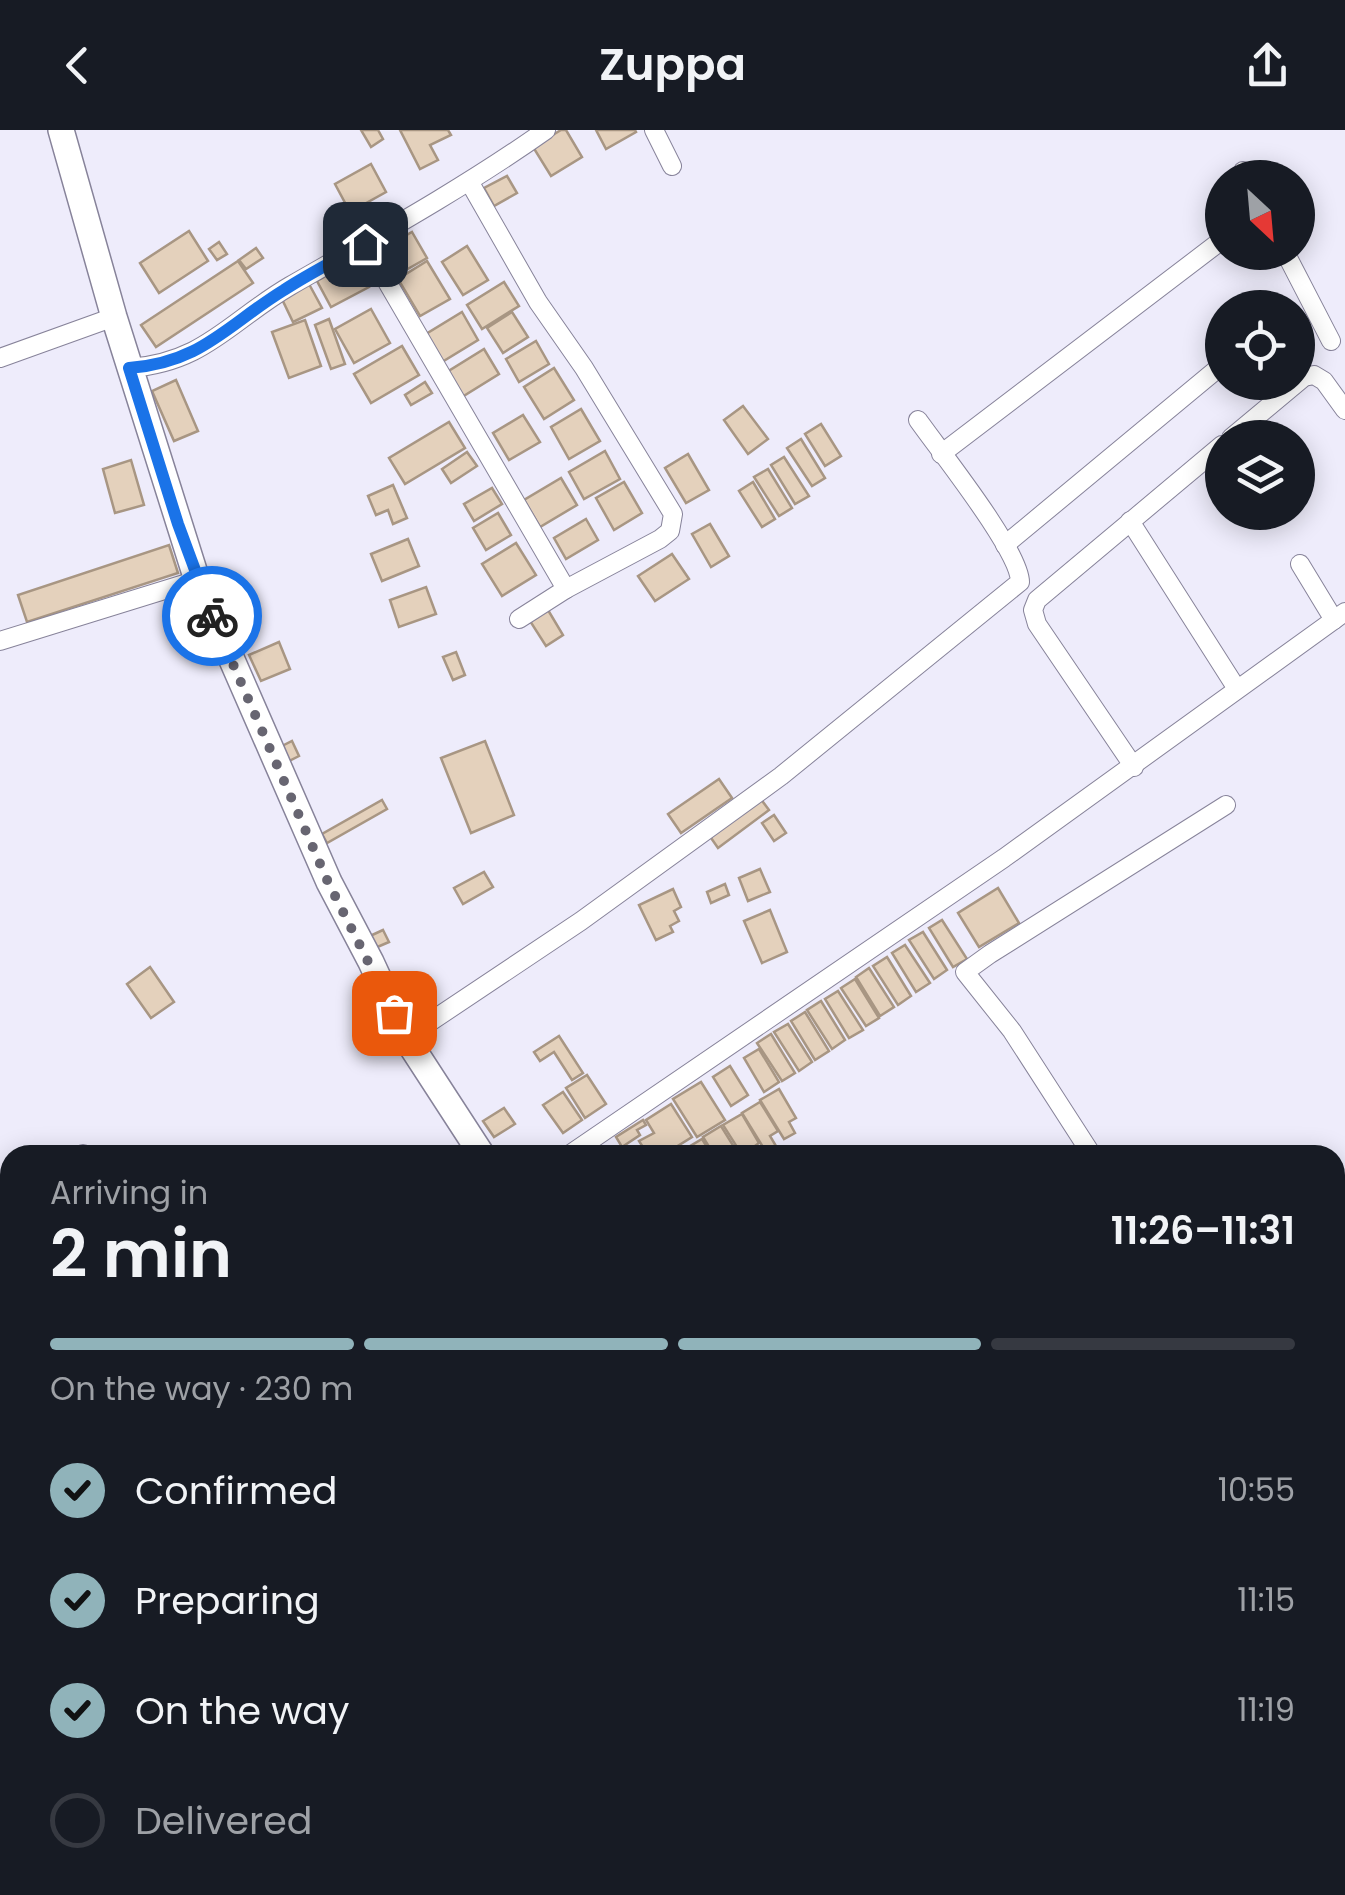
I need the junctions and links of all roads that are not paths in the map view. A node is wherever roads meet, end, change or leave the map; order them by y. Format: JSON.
{"nodes":[{"id":1,"x":61,"y":130,"type":"edge"},
{"id":2,"x":546,"y":130,"type":"edge"},
{"id":3,"x":654,"y":130,"type":"edge"},
{"id":4,"x":672,"y":166,"type":"dead end"},
{"id":5,"x":470,"y":183,"type":"junction"},
{"id":6,"x":365,"y":244,"type":"junction"},
{"id":7,"x":1205,"y":253,"type":"edge"},
{"id":8,"x":114,"y":318,"type":"junction"},
{"id":9,"x":1315,"y":321,"type":"edge"},
{"id":10,"x":1331,"y":341,"type":"dead end"},
{"id":11,"x":0,"y":358,"type":"edge"},
{"id":12,"x":129,"y":368,"type":"junction"},
{"id":13,"x":1205,"y":378,"type":"edge"},
{"id":14,"x":1345,"y":410,"type":"edge"},
{"id":15,"x":918,"y":420,"type":"dead end"},
{"id":16,"x":1253,"y":420,"type":"edge"},
{"id":17,"x":941,"y":454,"type":"junction"},
{"id":18,"x":1205,"y":458,"type":"edge"},
{"id":19,"x":1130,"y":521,"type":"junction"},
{"id":20,"x":1006,"y":545,"type":"junction"},
{"id":21,"x":1300,"y":564,"type":"dead end"},
{"id":22,"x":197,"y":580,"type":"junction"},
{"id":23,"x":566,"y":589,"type":"junction"},
{"id":24,"x":1339,"y":616,"type":"edge"},
{"id":25,"x":519,"y":619,"type":"dead end"},
{"id":26,"x":0,"y":641,"type":"edge"},
{"id":27,"x":1237,"y":689,"type":"junction"},
{"id":28,"x":1134,"y":767,"type":"junction"},
{"id":29,"x":1226,"y":805,"type":"dead end"},
{"id":30,"x":406,"y":1038,"type":"junction"},
{"id":31,"x":468,"y":1145,"type":"edge"},
{"id":32,"x":585,"y":1145,"type":"edge"},
{"id":33,"x":1086,"y":1145,"type":"edge"}],
"edges":[{"from":1,"to":8,"type":"main road"},
{"from":2,"to":5,"type":"street"},
{"from":3,"to":4,"type":"street"},
{"from":5,"to":6,"type":"street"},
{"from":5,"to":23,"type":"street"},
{"from":6,"to":12,"type":"street"},
{"from":6,"to":23,"type":"street"},
{"from":7,"to":17,"type":"street"},
{"from":8,"to":11,"type":"street"},
{"from":8,"to":12,"type":"main road"},
{"from":9,"to":10,"type":"street"},
{"from":12,"to":22,"type":"main road"},
{"from":13,"to":20,"type":"street"},
{"from":14,"to":16,"type":"street"},
{"from":15,"to":17,"type":"street"},
{"from":17,"to":20,"type":"street"},
{"from":18,"to":19,"type":"street"},
{"from":19,"to":27,"type":"street"},
{"from":19,"to":28,"type":"street"},
{"from":20,"to":30,"type":"street"},
{"from":21,"to":24,"type":"street"},
{"from":22,"to":26,"type":"street"},
{"from":22,"to":30,"type":"main road"},
{"from":23,"to":25,"type":"street"},
{"from":24,"to":27,"type":"street"},
{"from":27,"to":28,"type":"street"},
{"from":28,"to":32,"type":"street"},
{"from":29,"to":33,"type":"street"},
{"from":30,"to":31,"type":"main road"}]}
